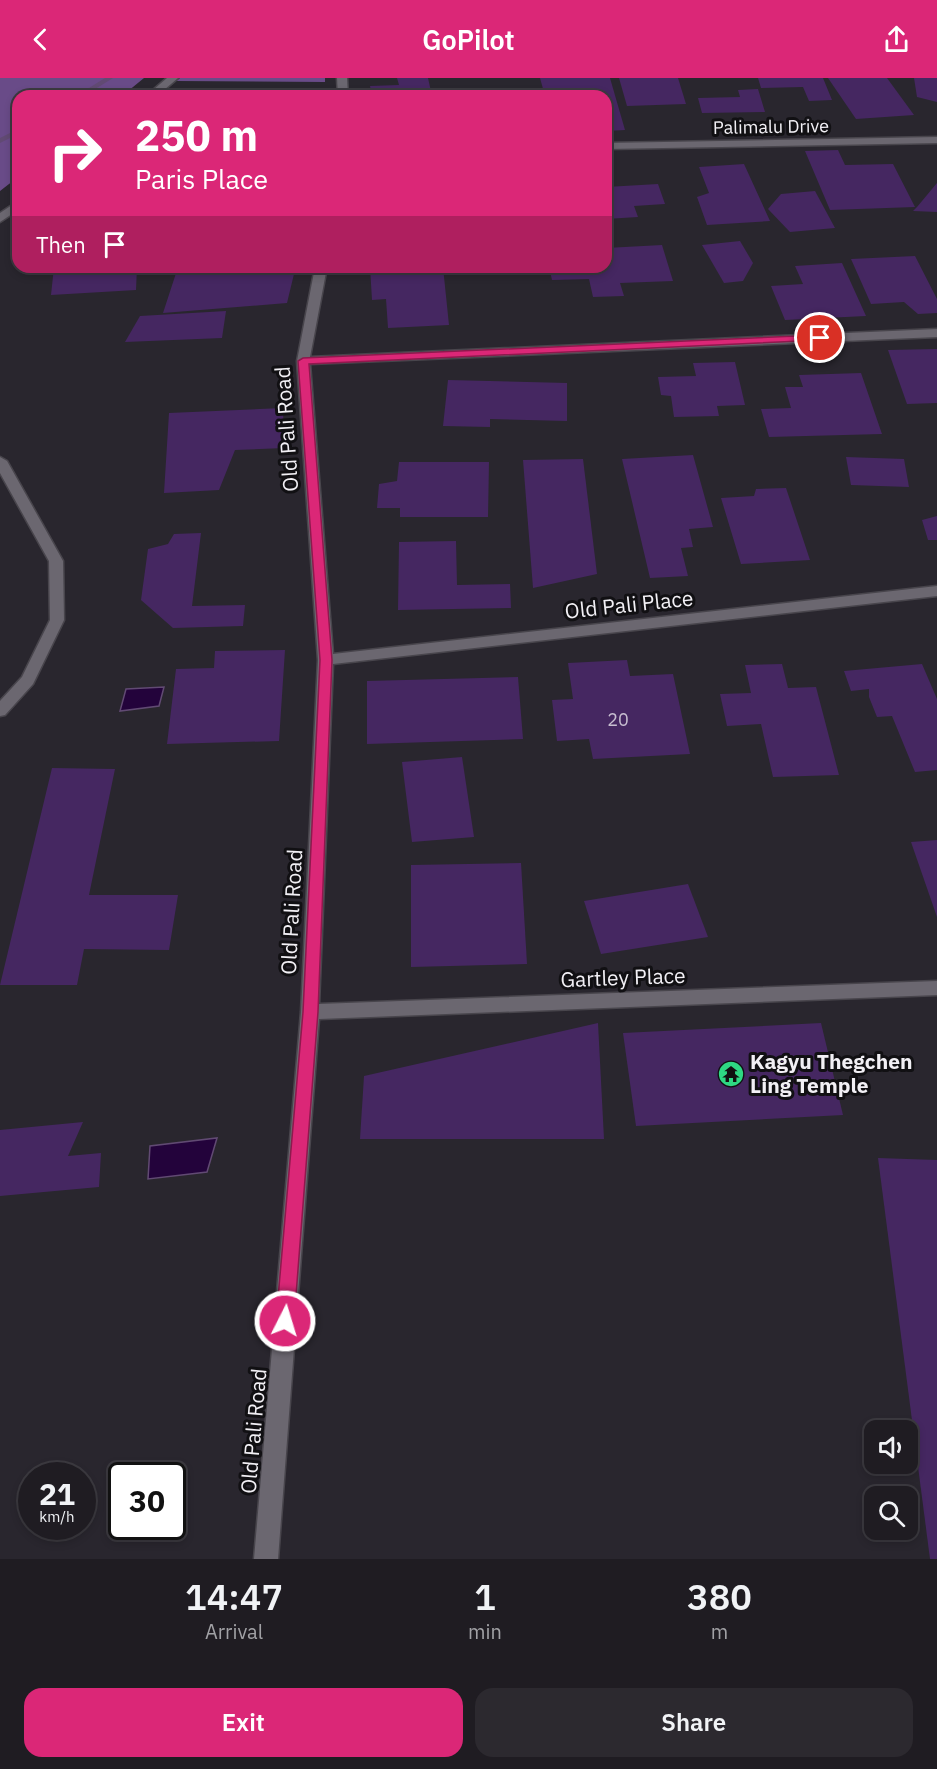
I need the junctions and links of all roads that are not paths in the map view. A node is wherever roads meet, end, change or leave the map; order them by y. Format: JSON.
{"nodes":[{"id":1,"x":173,"y":78,"type":"edge"},
{"id":2,"x":158,"y":90,"type":"edge"},
{"id":3,"x":937,"y":140,"type":"edge"},
{"id":4,"x":612,"y":146,"type":"edge"},
{"id":5,"x":12,"y":209,"type":"edge"},
{"id":6,"x":0,"y":219,"type":"edge"},
{"id":7,"x":320,"y":273,"type":"edge"},
{"id":8,"x":937,"y":333,"type":"edge"},
{"id":9,"x":303,"y":361,"type":"junction"},
{"id":10,"x":0,"y":461,"type":"edge"},
{"id":11,"x":937,"y":591,"type":"edge"},
{"id":12,"x":326,"y":660,"type":"junction"},
{"id":13,"x":0,"y":711,"type":"edge"},
{"id":14,"x":937,"y":988,"type":"edge"},
{"id":15,"x":310,"y":1012,"type":"junction"},
{"id":16,"x":266,"y":1559,"type":"edge"}],
"edges":[{"from":1,"to":2,"type":"street"},
{"from":3,"to":4,"type":"street","name":"Palimalu Drive"},
{"from":5,"to":6,"type":"street"},
{"from":7,"to":9,"type":"street","name":"Old Pali Road"},
{"from":8,"to":9,"type":"street"},
{"from":9,"to":12,"type":"street","name":"Old Pali Road"},
{"from":10,"to":13,"type":"street"},
{"from":11,"to":12,"type":"street","name":"Old Pali Place"},
{"from":12,"to":15,"type":"street","name":"Old Pali Road"},
{"from":14,"to":15,"type":"street","name":"Gartley Place"},
{"from":15,"to":16,"type":"street","name":"Old Pali Road"}]}
